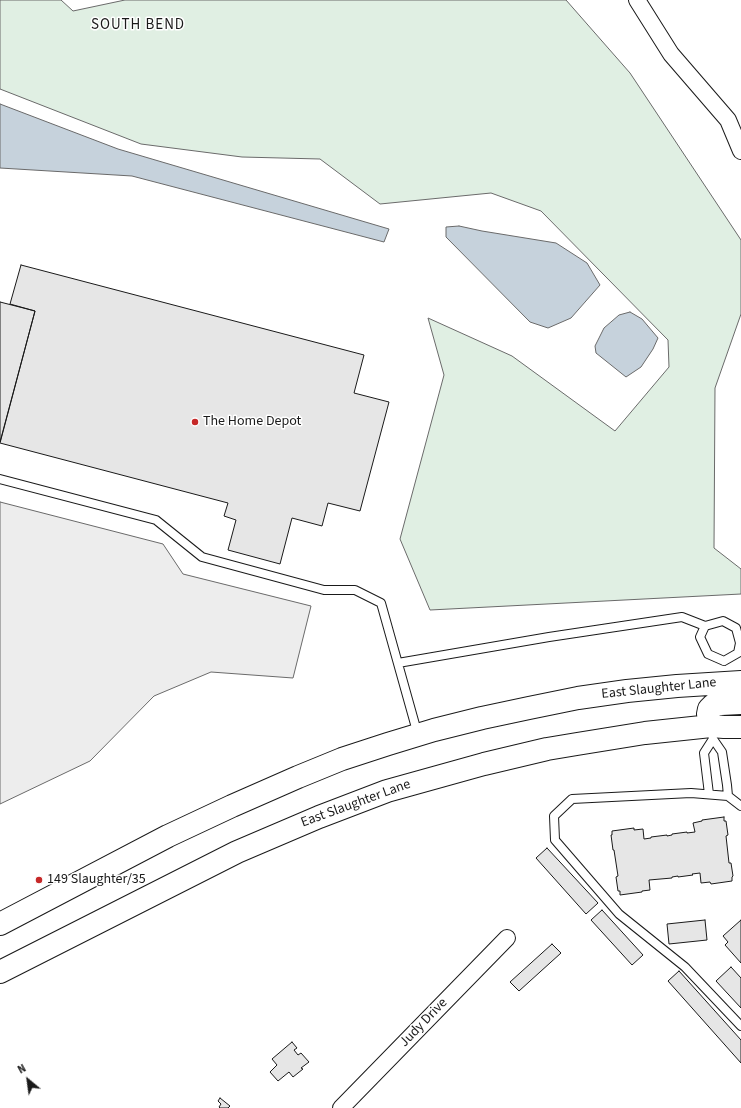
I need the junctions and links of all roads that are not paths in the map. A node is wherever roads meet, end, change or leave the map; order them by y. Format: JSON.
{"nodes":[{"id":1,"x":637,"y":0,"type":"edge"},
{"id":2,"x":741,"y":151,"type":"edge"},
{"id":3,"x":0,"y":479,"type":"edge"},
{"id":4,"x":705,"y":626,"type":"junction"},
{"id":5,"x":398,"y":663,"type":"junction"},
{"id":6,"x":727,"y":674,"type":"edge"},
{"id":7,"x":741,"y":703,"type":"edge"},
{"id":8,"x":741,"y":727,"type":"edge"},
{"id":9,"x":712,"y":733,"type":"junction"},
{"id":10,"x":418,"y":735,"type":"junction"},
{"id":11,"x":708,"y":794,"type":"junction"},
{"id":12,"x":728,"y":796,"type":"junction"},
{"id":13,"x":741,"y":806,"type":"edge"},
{"id":14,"x":3,"y":921,"type":"edge"},
{"id":15,"x":507,"y":938,"type":"dead end"},
{"id":16,"x":0,"y":972,"type":"edge"},
{"id":17,"x":741,"y":1026,"type":"edge"},
{"id":18,"x":341,"y":1108,"type":"edge"}],
"edges":[{"from":1,"to":2,"type":"street"},
{"from":3,"to":5,"type":"lane"},
{"from":4,"to":5,"type":"lane"},
{"from":4,"to":6,"type":"lane"},
{"from":4,"to":6,"type":"lane"},
{"from":5,"to":10,"type":"lane"},
{"from":6,"to":10,"type":"main road","name":"East Slaughter Lane"},
{"from":7,"to":9,"type":"main road"},
{"from":8,"to":9,"type":"main road","name":"East Slaughter Lane"},
{"from":9,"to":11,"type":"lane"},
{"from":9,"to":12,"type":"lane"},
{"from":9,"to":16,"type":"main road","name":"East Slaughter Lane"},
{"from":10,"to":14,"type":"main road","name":"East Slaughter Lane"},
{"from":11,"to":12,"type":"lane"},
{"from":11,"to":17,"type":"lane"},
{"from":12,"to":13,"type":"lane"},
{"from":15,"to":18,"type":"street","name":"Judy Drive"}]}
